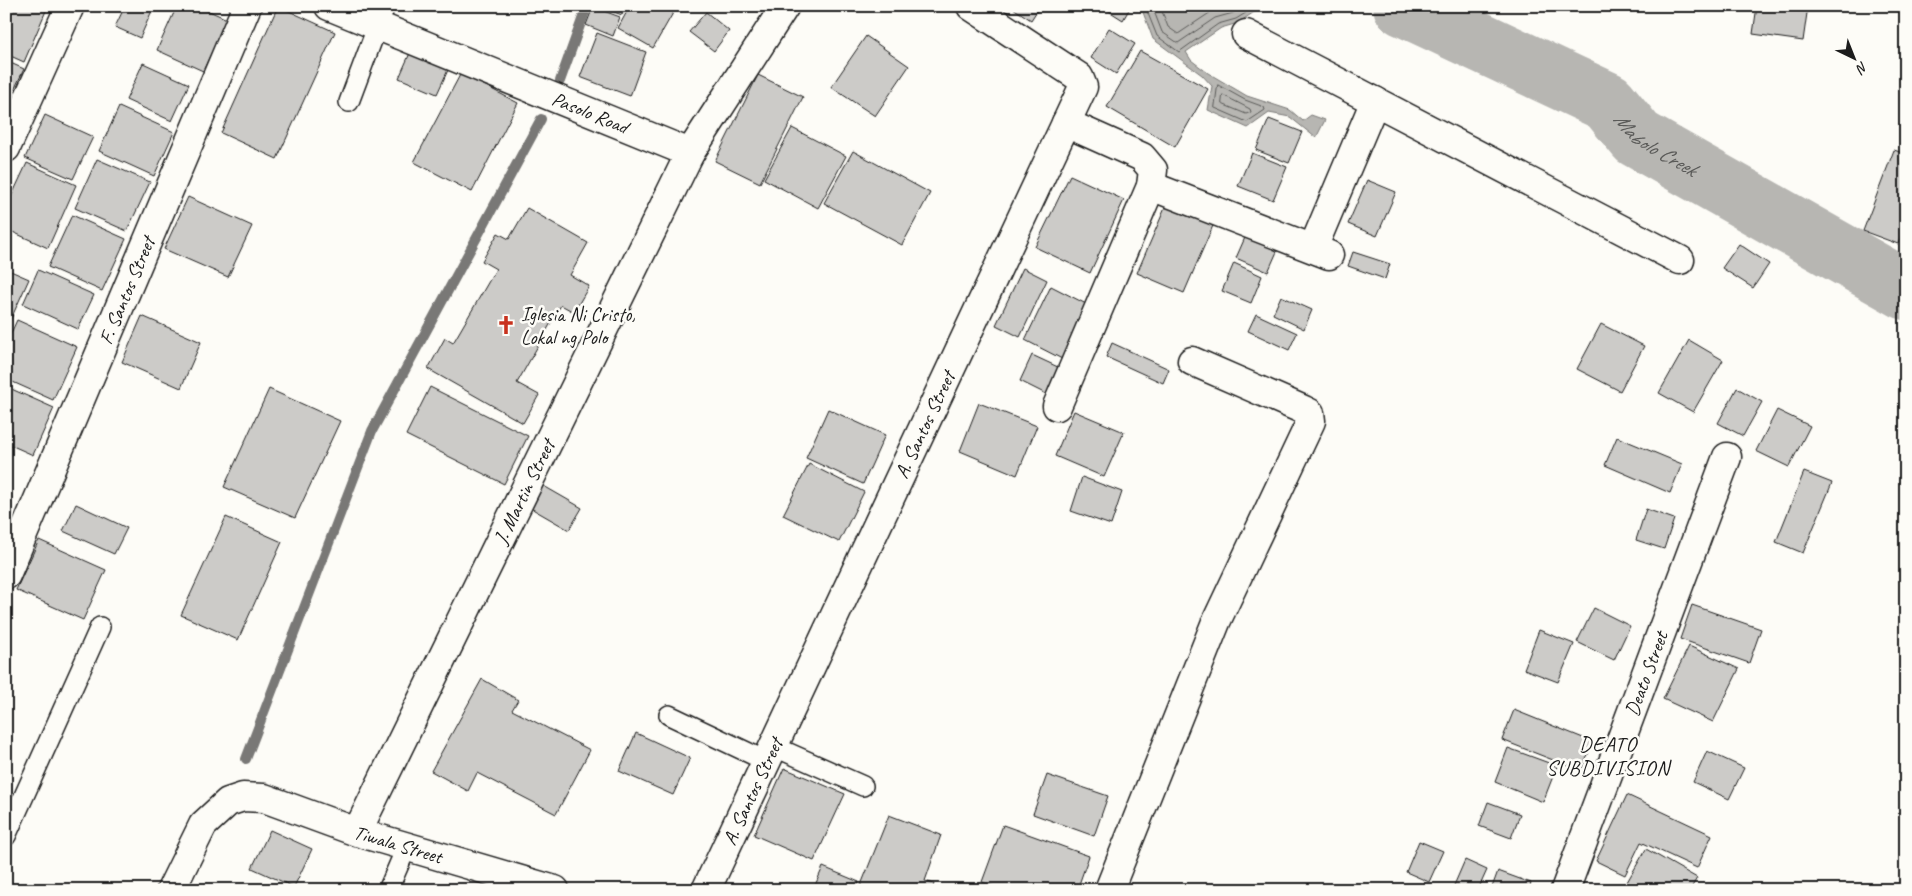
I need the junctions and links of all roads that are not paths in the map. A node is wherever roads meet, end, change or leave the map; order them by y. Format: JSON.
{"nodes":[{"id":1,"x":70,"y":6,"type":"edge"},
{"id":2,"x":246,"y":6,"type":"edge"},
{"id":3,"x":329,"y":6,"type":"edge"},
{"id":4,"x":784,"y":6,"type":"edge"},
{"id":5,"x":971,"y":6,"type":"edge"},
{"id":6,"x":382,"y":16,"type":"edge"},
{"id":7,"x":1246,"y":34,"type":"dead end"},
{"id":8,"x":1375,"y":101,"type":"junction"},
{"id":9,"x":349,"y":102,"type":"dead end"},
{"id":10,"x":1066,"y":123,"type":"junction"},
{"id":11,"x":6,"y":148,"type":"edge"},
{"id":12,"x":690,"y":153,"type":"junction"},
{"id":13,"x":1151,"y":186,"type":"junction"},
{"id":14,"x":1680,"y":260,"type":"dead end"},
{"id":15,"x":1192,"y":361,"type":"dead end"},
{"id":16,"x":1057,"y":406,"type":"dead end"},
{"id":17,"x":1727,"y":457,"type":"dead end"},
{"id":18,"x":6,"y":575,"type":"edge"},
{"id":19,"x":100,"y":627,"type":"dead end"},
{"id":20,"x":669,"y":715,"type":"dead end"},
{"id":21,"x":770,"y":753,"type":"junction"},
{"id":22,"x":863,"y":786,"type":"dead end"},
{"id":23,"x":357,"y":832,"type":"junction"},
{"id":24,"x":6,"y":836,"type":"edge"},
{"id":25,"x":407,"y":846,"type":"junction"},
{"id":26,"x":171,"y":890,"type":"edge"},
{"id":27,"x":388,"y":890,"type":"edge"},
{"id":28,"x":555,"y":890,"type":"edge"},
{"id":29,"x":706,"y":890,"type":"edge"},
{"id":30,"x":1109,"y":890,"type":"edge"},
{"id":31,"x":1565,"y":890,"type":"edge"}],
"edges":[{"from":1,"to":11,"type":"street"},
{"from":2,"to":18,"type":"street","name":"F. Santos Street"},
{"from":3,"to":6,"type":"street","name":"Pasolo Road"},
{"from":4,"to":12,"type":"street"},
{"from":5,"to":10,"type":"street","name":"A. Santos Street"},
{"from":6,"to":9,"type":"lane"},
{"from":6,"to":12,"type":"street","name":"Pasolo Road"},
{"from":7,"to":8,"type":"street"},
{"from":8,"to":13,"type":"street"},
{"from":8,"to":14,"type":"street"},
{"from":10,"to":13,"type":"street"},
{"from":10,"to":21,"type":"street","name":"A. Santos Street"},
{"from":12,"to":23,"type":"street","name":"J. Martin Street"},
{"from":13,"to":16,"type":"street"},
{"from":15,"to":30,"type":"street"},
{"from":17,"to":31,"type":"street","name":"Deato Street"},
{"from":19,"to":24,"type":"lane"},
{"from":20,"to":21,"type":"lane"},
{"from":21,"to":22,"type":"lane"},
{"from":21,"to":29,"type":"street","name":"A. Santos Street"},
{"from":23,"to":25,"type":"street","name":"Tiwala Street"},
{"from":23,"to":26,"type":"street","name":"Tiwala Street"},
{"from":25,"to":27,"type":"lane"},
{"from":25,"to":28,"type":"street","name":"Tiwala Street"}]}
